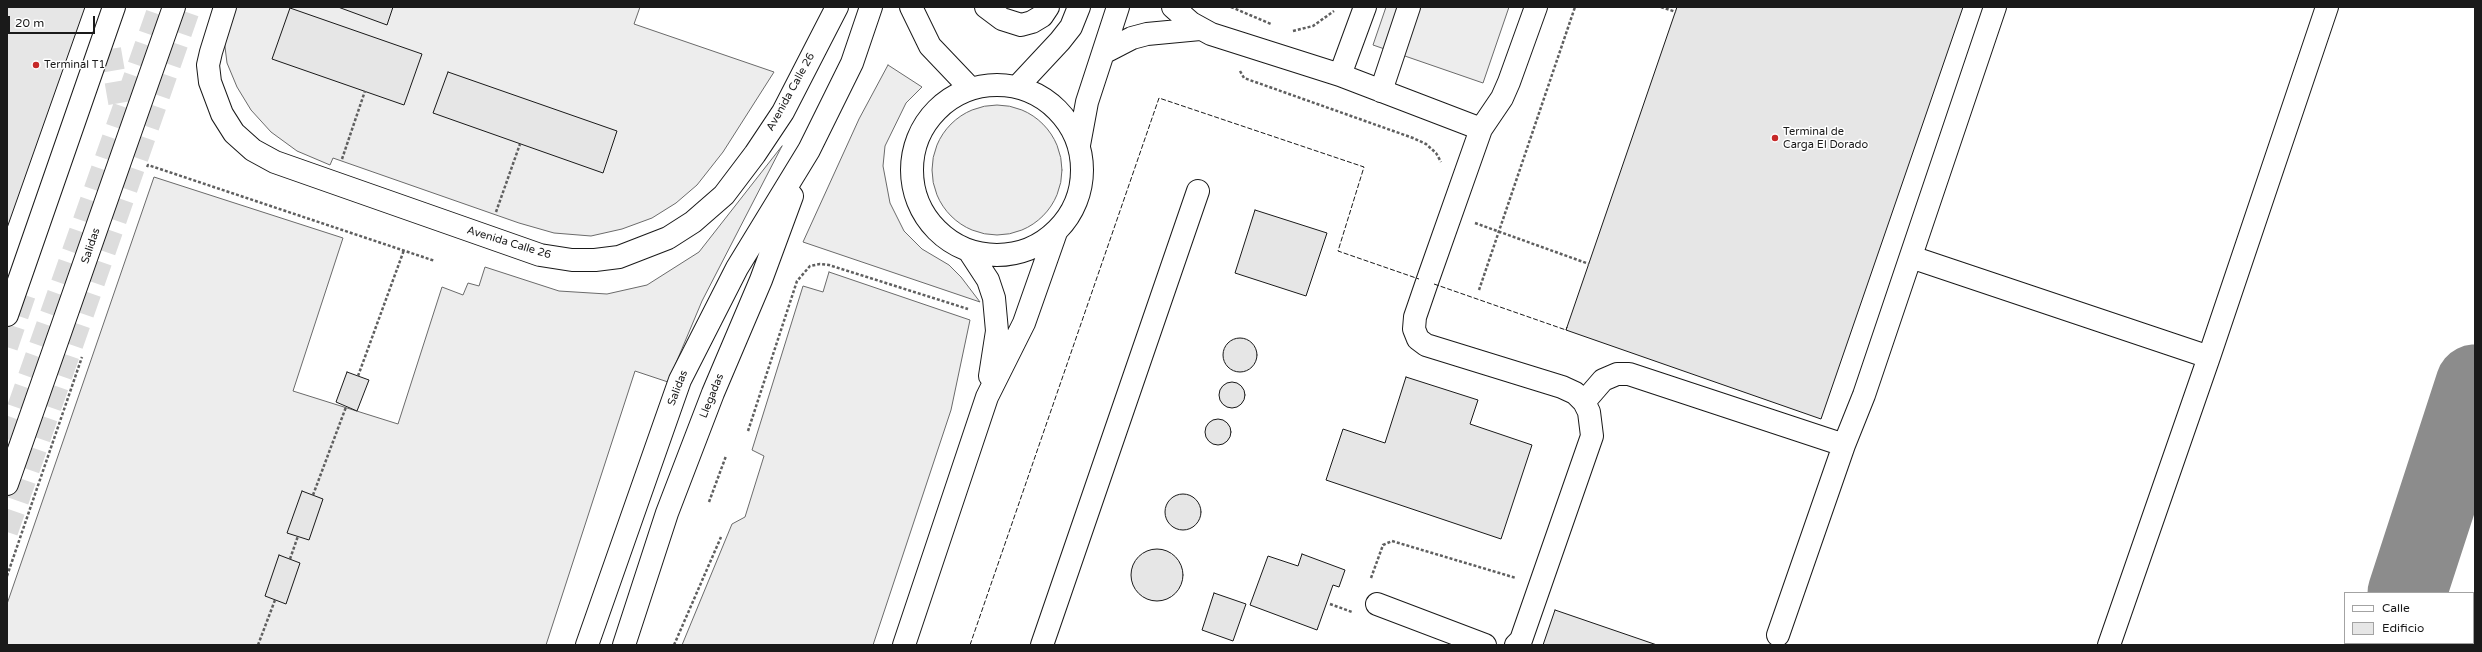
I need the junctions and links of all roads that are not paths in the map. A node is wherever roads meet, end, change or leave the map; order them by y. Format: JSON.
{"nodes":[{"id":1,"x":114,"y":7,"type":"edge"},
{"id":2,"x":174,"y":7,"type":"edge"},
{"id":3,"x":226,"y":7,"type":"edge"},
{"id":4,"x":837,"y":7,"type":"edge"},
{"id":5,"x":871,"y":7,"type":"edge"},
{"id":6,"x":911,"y":7,"type":"edge"},
{"id":7,"x":986,"y":7,"type":"edge"},
{"id":8,"x":1048,"y":7,"type":"edge"},
{"id":9,"x":1079,"y":7,"type":"edge"},
{"id":10,"x":1118,"y":7,"type":"edge"},
{"id":11,"x":1173,"y":7,"type":"edge"},
{"id":12,"x":1365,"y":7,"type":"edge"},
{"id":13,"x":1409,"y":7,"type":"edge"},
{"id":14,"x":1536,"y":7,"type":"edge"},
{"id":15,"x":1995,"y":7,"type":"edge"},
{"id":16,"x":2327,"y":7,"type":"edge"},
{"id":17,"x":1206,"y":31,"type":"junction"},
{"id":18,"x":1103,"y":53,"type":"junction"},
{"id":19,"x":1340,"y":76,"type":"junction"},
{"id":20,"x":1018,"y":86,"type":"junction"},
{"id":21,"x":970,"y":88,"type":"junction"},
{"id":22,"x":1381,"y":91,"type":"junction"},
{"id":23,"x":1481,"y":129,"type":"junction"},
{"id":24,"x":1079,"y":145,"type":"junction"},
{"id":25,"x":809,"y":150,"type":"junction"},
{"id":26,"x":1198,"y":191,"type":"dead end"},
{"id":27,"x":1056,"y":232,"type":"junction"},
{"id":28,"x":969,"y":251,"type":"junction"},
{"id":29,"x":1911,"y":257,"type":"junction"},
{"id":30,"x":7,"y":315,"type":"edge"},
{"id":31,"x":2209,"y":357,"type":"junction"},
{"id":32,"x":987,"y":397,"type":"junction"},
{"id":33,"x":1584,"y":402,"type":"junction"},
{"id":34,"x":1844,"y":445,"type":"junction"},
{"id":35,"x":7,"y":484,"type":"edge"},
{"id":36,"x":1377,"y":604,"type":"dead end"},
{"id":37,"x":1778,"y":635,"type":"dead end"},
{"id":38,"x":587,"y":645,"type":"edge"},
{"id":39,"x":624,"y":645,"type":"edge"},
{"id":40,"x":904,"y":645,"type":"edge"},
{"id":41,"x":1042,"y":645,"type":"edge"},
{"id":42,"x":1485,"y":645,"type":"edge"},
{"id":43,"x":1516,"y":645,"type":"edge"},
{"id":44,"x":2109,"y":645,"type":"edge"}],
"edges":[{"from":1,"to":30,"type":"street"},
{"from":2,"to":35,"type":"street","name":"Salidas"},
{"from":3,"to":4,"type":"street","name":"Avenida Calle 26"},
{"from":5,"to":25,"type":"street"},
{"from":6,"to":21,"type":"street"},
{"from":7,"to":8,"type":"street"},
{"from":9,"to":20,"type":"street"},
{"from":10,"to":18,"type":"street"},
{"from":11,"to":17,"type":"street"},
{"from":12,"to":19,"type":"street"},
{"from":13,"to":22,"type":"street"},
{"from":14,"to":23,"type":"street"},
{"from":15,"to":29,"type":"street"},
{"from":16,"to":31,"type":"street"},
{"from":17,"to":18,"type":"street"},
{"from":17,"to":19,"type":"street"},
{"from":18,"to":24,"type":"street"},
{"from":19,"to":22,"type":"street"},
{"from":20,"to":21,"type":"street"},
{"from":20,"to":24,"type":"street"},
{"from":21,"to":28,"type":"street"},
{"from":22,"to":23,"type":"street"},
{"from":23,"to":33,"type":"street"},
{"from":24,"to":27,"type":"street"},
{"from":25,"to":38,"type":"street","name":"Salidas"},
{"from":25,"to":39,"type":"street","name":"Llegadas"},
{"from":26,"to":41,"type":"street"},
{"from":27,"to":28,"type":"street"},
{"from":27,"to":32,"type":"street"},
{"from":28,"to":32,"type":"street"},
{"from":29,"to":31,"type":"street"},
{"from":29,"to":34,"type":"street"},
{"from":31,"to":44,"type":"street"},
{"from":32,"to":40,"type":"street"},
{"from":33,"to":34,"type":"street"},
{"from":33,"to":43,"type":"street"},
{"from":34,"to":37,"type":"street"},
{"from":36,"to":42,"type":"street"}]}
